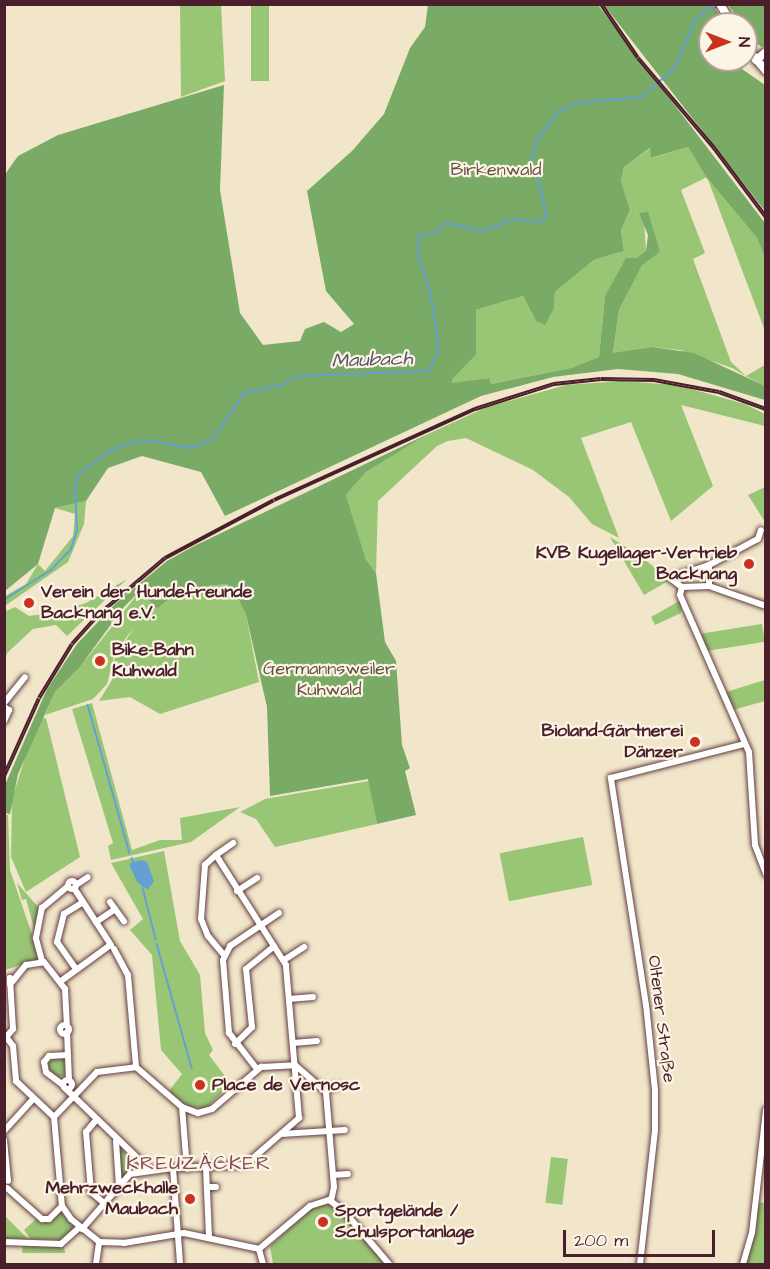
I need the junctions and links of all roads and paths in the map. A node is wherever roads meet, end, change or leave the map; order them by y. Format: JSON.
{"nodes":[{"id":1,"x":761,"y":530,"type":"dead end"},
{"id":2,"x":709,"y":565,"type":"junction"},
{"id":3,"x":708,"y":585,"type":"junction"},
{"id":4,"x":682,"y":587,"type":"junction"},
{"id":5,"x":765,"y":606,"type":"edge"},
{"id":6,"x":25,"y":677,"type":"dead end"},
{"id":7,"x":4,"y":705,"type":"edge"},
{"id":8,"x":4,"y":721,"type":"edge"},
{"id":9,"x":744,"y":744,"type":"junction"},
{"id":10,"x":233,"y":843,"type":"dead end"},
{"id":11,"x":216,"y":855,"type":"junction"},
{"id":12,"x":765,"y":874,"type":"edge"},
{"id":13,"x":88,"y":877,"type":"dead end"},
{"id":14,"x":256,"y":878,"type":"dead end"},
{"id":15,"x":73,"y":886,"type":"junction"},
{"id":16,"x":237,"y":891,"type":"junction"},
{"id":17,"x":83,"y":902,"type":"junction"},
{"id":18,"x":110,"y":902,"type":"dead end"},
{"id":19,"x":115,"y":909,"type":"junction"},
{"id":20,"x":279,"y":913,"type":"dead end"},
{"id":21,"x":124,"y":921,"type":"dead end"},
{"id":22,"x":96,"y":922,"type":"junction"},
{"id":23,"x":261,"y":925,"type":"junction"},
{"id":24,"x":274,"y":946,"type":"junction"},
{"id":25,"x":111,"y":947,"type":"junction"},
{"id":26,"x":304,"y":947,"type":"dead end"},
{"id":27,"x":224,"y":955,"type":"junction"},
{"id":28,"x":284,"y":960,"type":"junction"},
{"id":29,"x":42,"y":961,"type":"junction"},
{"id":30,"x":76,"y":969,"type":"junction"},
{"id":31,"x":61,"y":981,"type":"junction"},
{"id":32,"x":313,"y":997,"type":"dead end"},
{"id":33,"x":289,"y":999,"type":"junction"},
{"id":34,"x":6,"y":1034,"type":"edge"},
{"id":35,"x":316,"y":1041,"type":"dead end"},
{"id":36,"x":293,"y":1043,"type":"junction"},
{"id":37,"x":235,"y":1044,"type":"junction"},
{"id":38,"x":68,"y":1055,"type":"junction"},
{"id":39,"x":295,"y":1065,"type":"junction"},
{"id":40,"x":136,"y":1067,"type":"junction"},
{"id":41,"x":257,"y":1070,"type":"junction"},
{"id":42,"x":338,"y":1086,"type":"dead end"},
{"id":43,"x":64,"y":1087,"type":"junction"},
{"id":44,"x":324,"y":1089,"type":"junction"},
{"id":45,"x":73,"y":1094,"type":"junction"},
{"id":46,"x":33,"y":1099,"type":"junction"},
{"id":47,"x":182,"y":1107,"type":"junction"},
{"id":48,"x":765,"y":1110,"type":"edge"},
{"id":49,"x":54,"y":1117,"type":"junction"},
{"id":50,"x":299,"y":1118,"type":"junction"},
{"id":51,"x":97,"y":1119,"type":"junction"},
{"id":52,"x":345,"y":1130,"type":"dead end"},
{"id":53,"x":4,"y":1131,"type":"edge"},
{"id":54,"x":329,"y":1131,"type":"junction"},
{"id":55,"x":300,"y":1133,"type":"junction"},
{"id":56,"x":281,"y":1134,"type":"junction"},
{"id":57,"x":4,"y":1140,"type":"edge"},
{"id":58,"x":116,"y":1141,"type":"junction"},
{"id":59,"x":148,"y":1168,"type":"junction"},
{"id":60,"x":173,"y":1168,"type":"junction"},
{"id":61,"x":206,"y":1168,"type":"junction"},
{"id":62,"x":187,"y":1169,"type":"junction"},
{"id":63,"x":348,"y":1174,"type":"dead end"},
{"id":64,"x":333,"y":1175,"type":"junction"},
{"id":65,"x":6,"y":1184,"type":"edge"},
{"id":66,"x":119,"y":1186,"type":"junction"},
{"id":67,"x":207,"y":1187,"type":"junction"},
{"id":68,"x":216,"y":1187,"type":"dead end"},
{"id":69,"x":331,"y":1201,"type":"junction"},
{"id":70,"x":104,"y":1203,"type":"junction"},
{"id":71,"x":62,"y":1206,"type":"junction"},
{"id":72,"x":81,"y":1228,"type":"junction"},
{"id":73,"x":178,"y":1233,"type":"junction"},
{"id":74,"x":209,"y":1238,"type":"junction"},
{"id":75,"x":4,"y":1242,"type":"edge"},
{"id":76,"x":99,"y":1242,"type":"junction"},
{"id":77,"x":259,"y":1250,"type":"junction"},
{"id":78,"x":96,"y":1264,"type":"edge"},
{"id":79,"x":180,"y":1264,"type":"edge"},
{"id":80,"x":263,"y":1264,"type":"edge"},
{"id":81,"x":389,"y":1264,"type":"edge"},
{"id":82,"x":640,"y":1264,"type":"edge"},
{"id":83,"x":743,"y":1264,"type":"edge"}],
"edges":[{"from":1,"to":2,"type":"street"},
{"from":2,"to":3,"type":"street"},
{"from":2,"to":4,"type":"street"},
{"from":3,"to":4,"type":"street"},
{"from":3,"to":5,"type":"street"},
{"from":4,"to":9,"type":"street"},
{"from":6,"to":7,"type":"street"},
{"from":7,"to":8,"type":"street"},
{"from":9,"to":12,"type":"street"},
{"from":9,"to":82,"type":"street","name":"Oltener Straße"},
{"from":10,"to":11,"type":"street"},
{"from":11,"to":16,"type":"street"},
{"from":11,"to":27,"type":"street"},
{"from":13,"to":15,"type":"street"},
{"from":14,"to":16,"type":"street"},
{"from":15,"to":17,"type":"street"},
{"from":15,"to":29,"type":"street"},
{"from":16,"to":23,"type":"street"},
{"from":17,"to":22,"type":"street"},
{"from":17,"to":30,"type":"street"},
{"from":18,"to":19,"type":"street"},
{"from":19,"to":21,"type":"street"},
{"from":19,"to":22,"type":"street"},
{"from":20,"to":23,"type":"street"},
{"from":22,"to":25,"type":"street"},
{"from":23,"to":24,"type":"street"},
{"from":23,"to":27,"type":"street"},
{"from":24,"to":28,"type":"street"},
{"from":24,"to":37,"type":"street"},
{"from":25,"to":30,"type":"street"},
{"from":25,"to":40,"type":"street"},
{"from":26,"to":28,"type":"street"},
{"from":27,"to":37,"type":"street"},
{"from":28,"to":33,"type":"street"},
{"from":29,"to":31,"type":"street"},
{"from":29,"to":34,"type":"street"},
{"from":30,"to":31,"type":"street"},
{"from":31,"to":38,"type":"street"},
{"from":32,"to":33,"type":"street"},
{"from":33,"to":36,"type":"street"},
{"from":34,"to":46,"type":"street"},
{"from":35,"to":36,"type":"street"},
{"from":36,"to":39,"type":"street"},
{"from":37,"to":41,"type":"street"},
{"from":38,"to":43,"type":"street"},
{"from":38,"to":43,"type":"street"},
{"from":39,"to":41,"type":"street"},
{"from":39,"to":44,"type":"street"},
{"from":39,"to":50,"type":"street"},
{"from":40,"to":45,"type":"street"},
{"from":40,"to":47,"type":"street"},
{"from":41,"to":47,"type":"street"},
{"from":42,"to":44,"type":"street"},
{"from":43,"to":45,"type":"street"},
{"from":44,"to":54,"type":"street"},
{"from":45,"to":49,"type":"street"},
{"from":45,"to":51,"type":"street"},
{"from":46,"to":49,"type":"street"},
{"from":46,"to":53,"type":"street"},
{"from":47,"to":62,"type":"street"},
{"from":48,"to":83,"type":"street"},
{"from":49,"to":71,"type":"street"},
{"from":50,"to":55,"type":"street"},
{"from":50,"to":56,"type":"street"},
{"from":51,"to":58,"type":"street"},
{"from":51,"to":70,"type":"street"},
{"from":52,"to":54,"type":"street"},
{"from":54,"to":55,"type":"street"},
{"from":54,"to":64,"type":"street"},
{"from":55,"to":56,"type":"street"},
{"from":56,"to":61,"type":"street"},
{"from":57,"to":65,"type":"street"},
{"from":58,"to":59,"type":"street"},
{"from":58,"to":66,"type":"street"},
{"from":59,"to":60,"type":"street"},
{"from":59,"to":66,"type":"street"},
{"from":60,"to":62,"type":"street"},
{"from":60,"to":73,"type":"street"},
{"from":61,"to":62,"type":"street"},
{"from":61,"to":67,"type":"street"},
{"from":63,"to":64,"type":"street"},
{"from":64,"to":69,"type":"street"},
{"from":65,"to":71,"type":"street"},
{"from":66,"to":70,"type":"street"},
{"from":67,"to":68,"type":"street"},
{"from":67,"to":74,"type":"street"},
{"from":69,"to":77,"type":"street"},
{"from":69,"to":81,"type":"street"},
{"from":70,"to":72,"type":"street"},
{"from":71,"to":72,"type":"street"},
{"from":72,"to":75,"type":"street"},
{"from":72,"to":76,"type":"street"},
{"from":73,"to":74,"type":"street"},
{"from":73,"to":76,"type":"street"},
{"from":73,"to":79,"type":"street"},
{"from":74,"to":77,"type":"street"},
{"from":76,"to":78,"type":"street"},
{"from":77,"to":80,"type":"street"}]}
